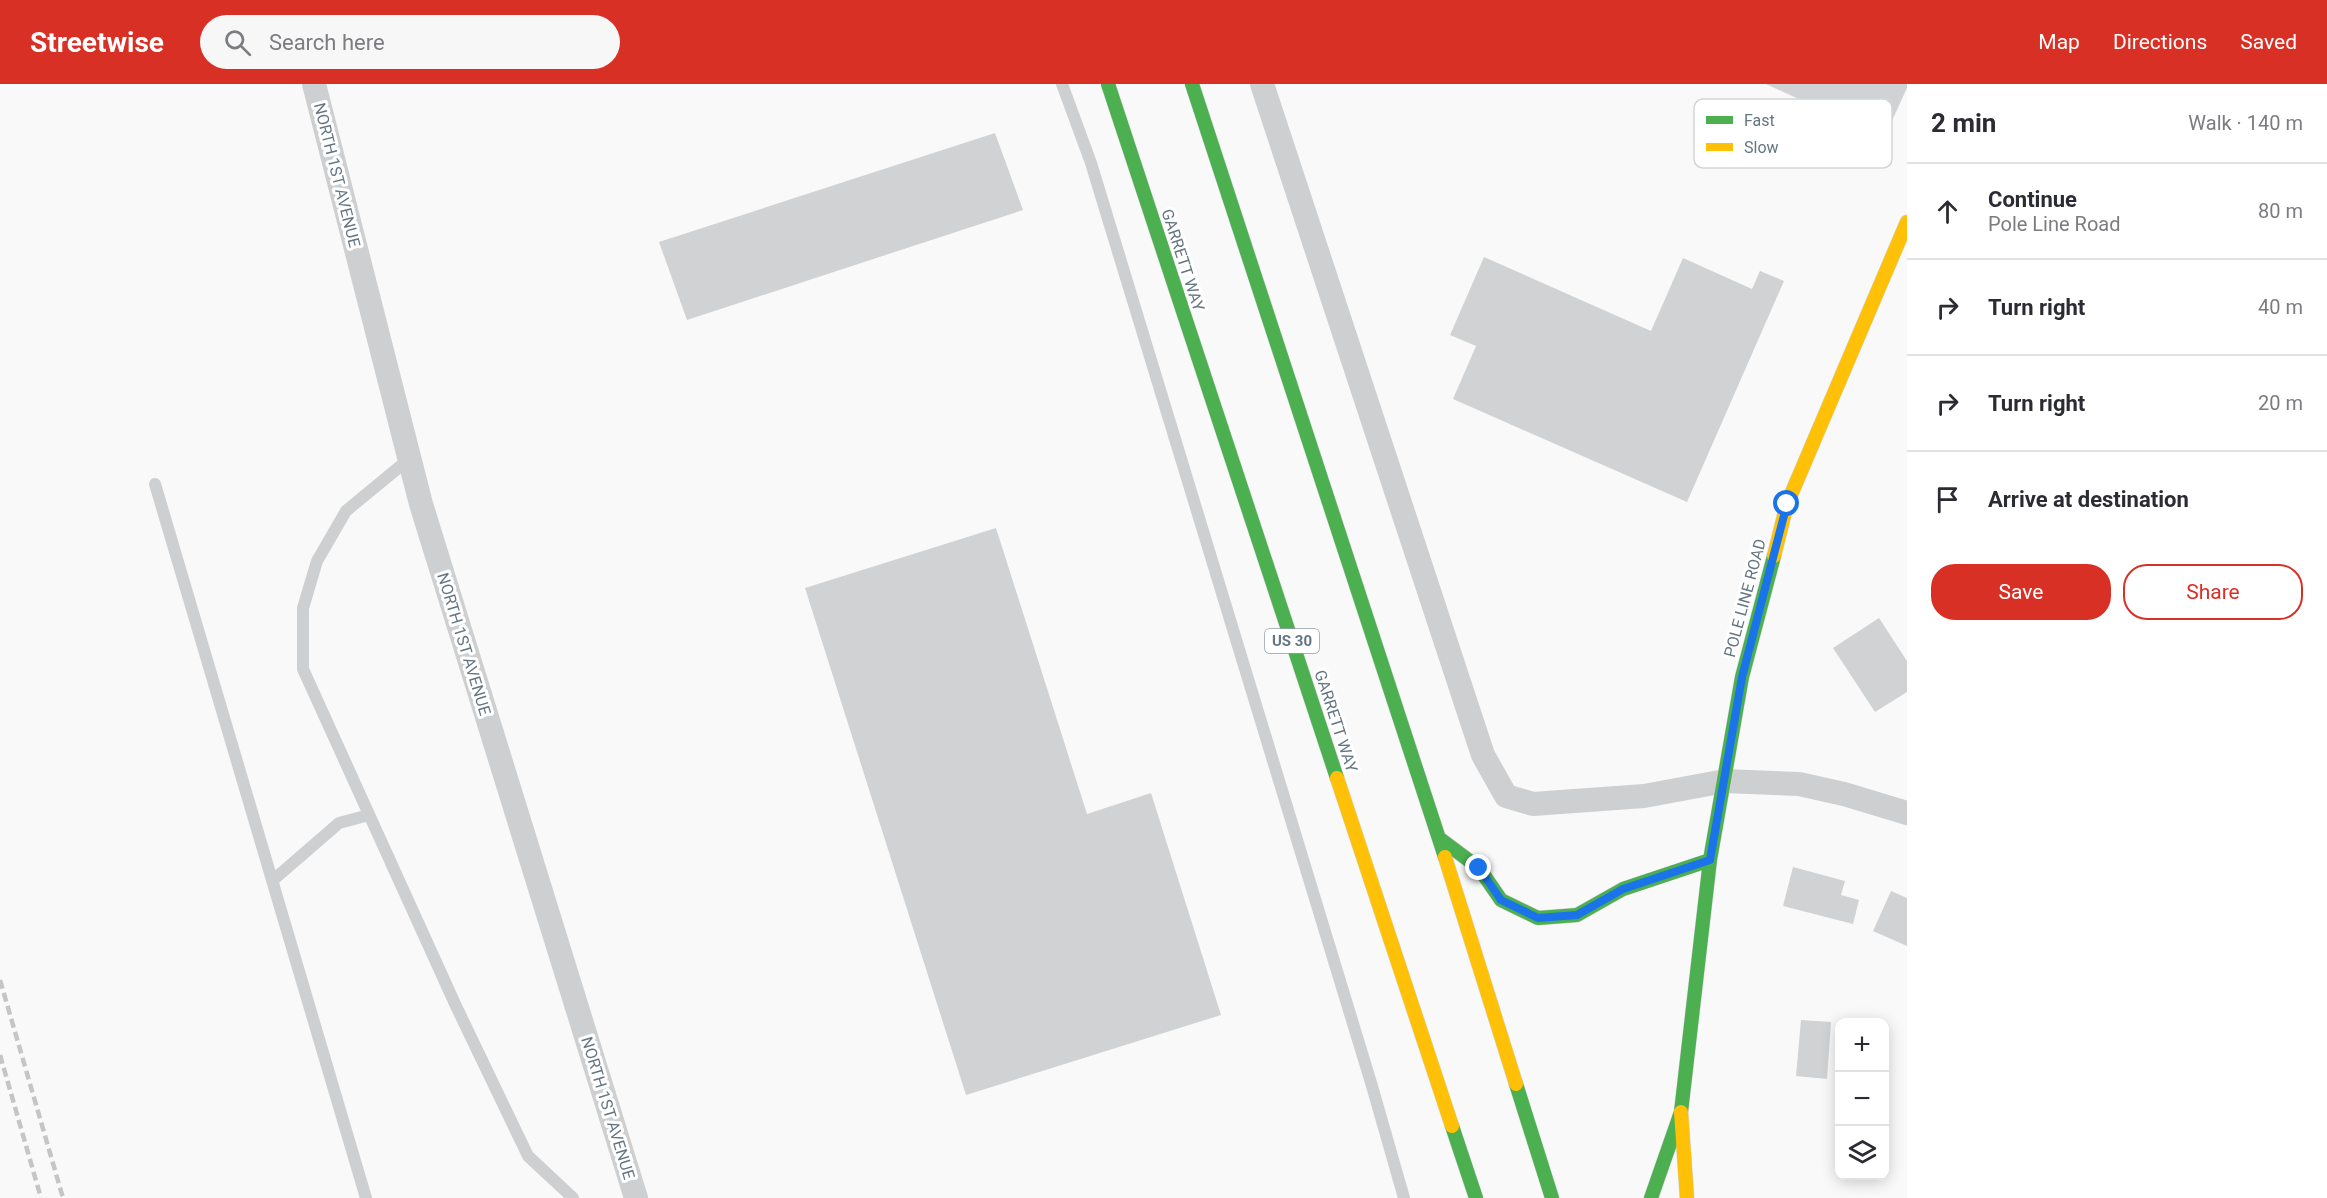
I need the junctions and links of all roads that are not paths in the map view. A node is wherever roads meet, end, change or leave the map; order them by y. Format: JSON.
{"nodes":[{"id":1,"x":314,"y":84,"type":"edge"},
{"id":2,"x":1062,"y":84,"type":"edge"},
{"id":3,"x":1108,"y":84,"type":"edge"},
{"id":4,"x":1192,"y":84,"type":"edge"},
{"id":5,"x":1262,"y":84,"type":"edge"},
{"id":6,"x":1906,"y":228,"type":"edge"},
{"id":7,"x":409,"y":459,"type":"junction"},
{"id":8,"x":155,"y":484,"type":"dead end"},
{"id":9,"x":1725,"y":782,"type":"junction"},
{"id":10,"x":1907,"y":813,"type":"edge"},
{"id":11,"x":369,"y":815,"type":"junction"},
{"id":12,"x":1439,"y":838,"type":"junction"},
{"id":13,"x":1710,"y":860,"type":"junction"},
{"id":14,"x":272,"y":881,"type":"junction"},
{"id":15,"x":1681,"y":1112,"type":"junction"},
{"id":16,"x":366,"y":1198,"type":"edge"},
{"id":17,"x":573,"y":1198,"type":"edge"},
{"id":18,"x":636,"y":1198,"type":"edge"},
{"id":19,"x":1404,"y":1198,"type":"edge"},
{"id":20,"x":1476,"y":1198,"type":"edge"},
{"id":21,"x":1552,"y":1198,"type":"edge"},
{"id":22,"x":1651,"y":1198,"type":"edge"},
{"id":23,"x":1687,"y":1198,"type":"edge"}],
"edges":[{"from":1,"to":7,"type":"street","name":"NORTH 1ST AVENUE"},
{"from":2,"to":19,"type":"lane"},
{"from":3,"to":20,"type":"main road","name":"GARRETT WAY","number":"US 30"},
{"from":4,"to":12,"type":"main road"},
{"from":5,"to":9,"type":"street"},
{"from":6,"to":9,"type":"main road","name":"POLE LINE ROAD"},
{"from":7,"to":11,"type":"lane"},
{"from":7,"to":18,"type":"street","name":"NORTH 1ST AVENUE"},
{"from":8,"to":14,"type":"lane"},
{"from":9,"to":10,"type":"street"},
{"from":9,"to":13,"type":"main road","name":"POLE LINE ROAD"},
{"from":11,"to":14,"type":"lane"},
{"from":11,"to":17,"type":"lane"},
{"from":12,"to":13,"type":"main road"},
{"from":12,"to":21,"type":"main road"},
{"from":13,"to":15,"type":"main road","name":"POLE LINE ROAD"},
{"from":14,"to":16,"type":"lane"},
{"from":15,"to":22,"type":"main road"},
{"from":15,"to":23,"type":"main road"}]}
